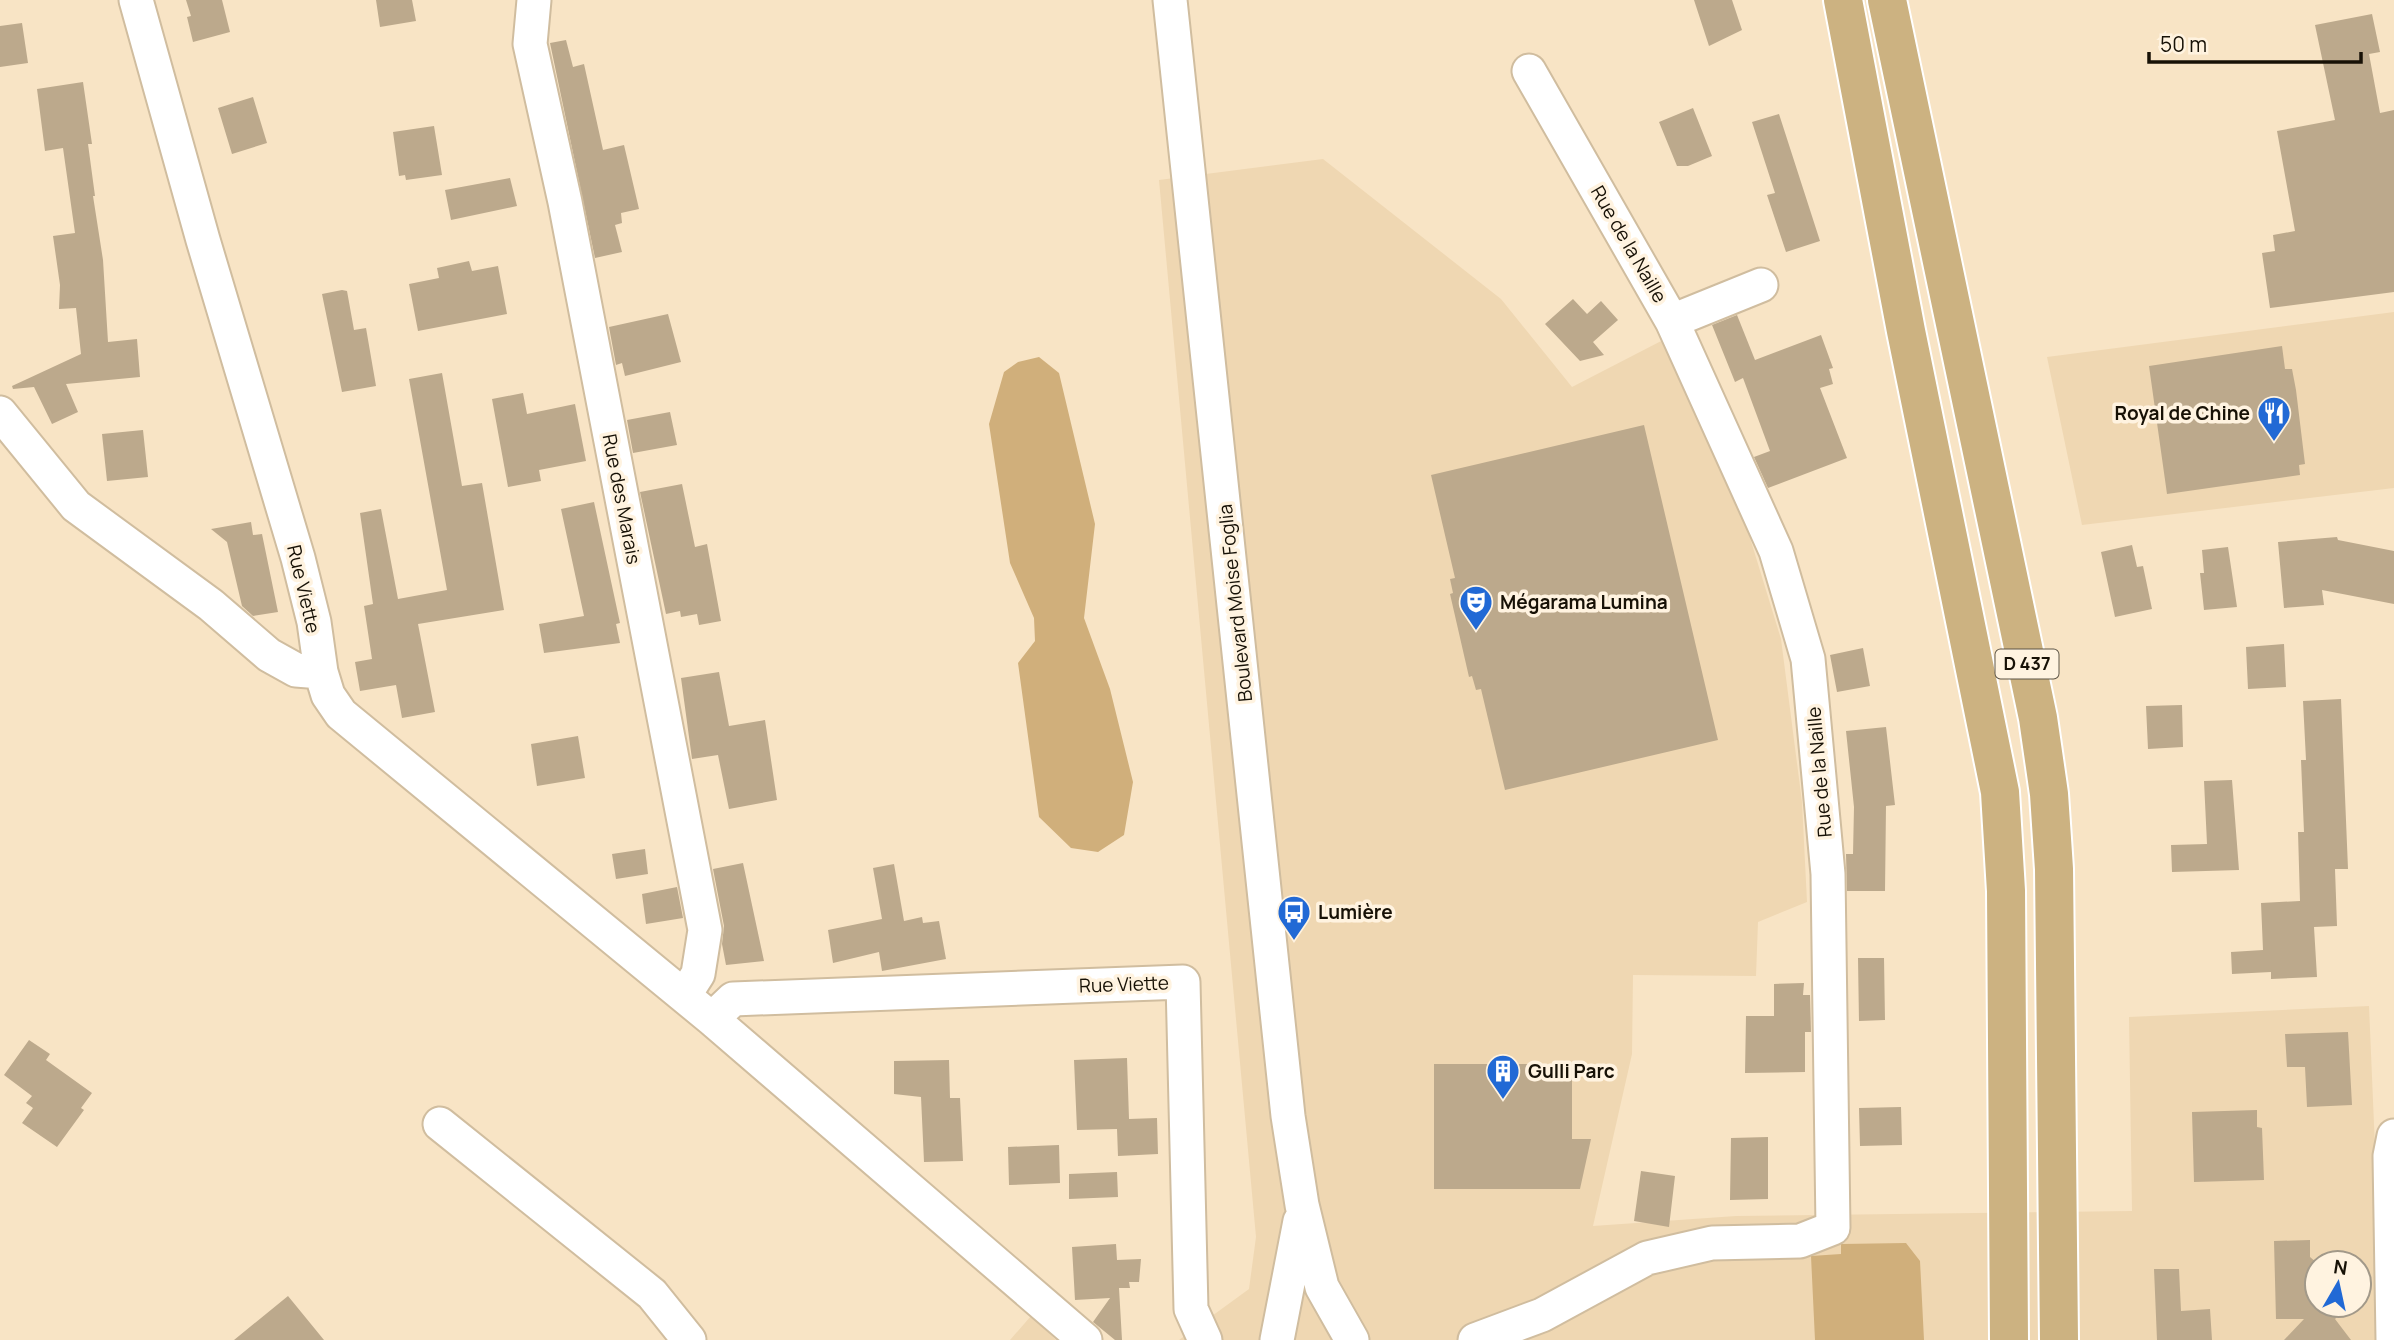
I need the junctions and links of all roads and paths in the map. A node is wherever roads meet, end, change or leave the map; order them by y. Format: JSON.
{"nodes":[{"id":1,"x":136,"y":0,"type":"edge"},
{"id":2,"x":534,"y":0,"type":"edge"},
{"id":3,"x":1170,"y":0,"type":"edge"},
{"id":4,"x":1843,"y":0,"type":"edge"},
{"id":5,"x":1887,"y":0,"type":"edge"},
{"id":6,"x":1529,"y":71,"type":"dead end"},
{"id":7,"x":1761,"y":285,"type":"dead end"},
{"id":8,"x":1672,"y":321,"type":"junction"},
{"id":9,"x":0,"y":414,"type":"edge"},
{"id":10,"x":321,"y":672,"type":"junction"},
{"id":11,"x":684,"y":996,"type":"junction"},
{"id":12,"x":712,"y":1019,"type":"junction"},
{"id":13,"x":440,"y":1124,"type":"dead end"},
{"id":14,"x":2394,"y":1136,"type":"edge"},
{"id":15,"x":1303,"y":1205,"type":"junction"},
{"id":16,"x":1542,"y":1315,"type":"junction"},
{"id":17,"x":689,"y":1340,"type":"edge"},
{"id":18,"x":1085,"y":1340,"type":"edge"},
{"id":19,"x":1205,"y":1340,"type":"edge"},
{"id":20,"x":1277,"y":1340,"type":"edge"},
{"id":21,"x":1352,"y":1340,"type":"edge"},
{"id":22,"x":1475,"y":1340,"type":"edge"},
{"id":23,"x":1515,"y":1340,"type":"edge"},
{"id":24,"x":2009,"y":1340,"type":"edge"},
{"id":25,"x":2059,"y":1340,"type":"edge"},
{"id":26,"x":2393,"y":1340,"type":"edge"}],
"edges":[{"from":1,"to":10,"type":"street","name":"Rue Viette"},
{"from":2,"to":11,"type":"street","name":"Rue des Marais"},
{"from":3,"to":15,"type":"street","name":"Boulevard Moise Foglia"},
{"from":4,"to":24,"type":"main road","number":"D 437"},
{"from":5,"to":25,"type":"main road","number":"D 437"},
{"from":6,"to":8,"type":"street","name":"Rue de la Naille"},
{"from":7,"to":8,"type":"street"},
{"from":8,"to":16,"type":"street","name":"Rue de la Naille"},
{"from":9,"to":10,"type":"street"},
{"from":10,"to":11,"type":"street","name":"Rue Viette"},
{"from":11,"to":12,"type":"street","name":"Rue Viette"},
{"from":12,"to":18,"type":"street","name":"Rue Viette"},
{"from":12,"to":19,"type":"street","name":"Rue Viette"},
{"from":13,"to":17,"type":"street"},
{"from":14,"to":26,"type":"street"},
{"from":15,"to":20,"type":"street","name":"Boulevard Moise Foglia"},
{"from":15,"to":21,"type":"street","name":"Boulevard Moise Foglia"},
{"from":16,"to":22,"type":"street"},
{"from":16,"to":23,"type":"street"}]}
